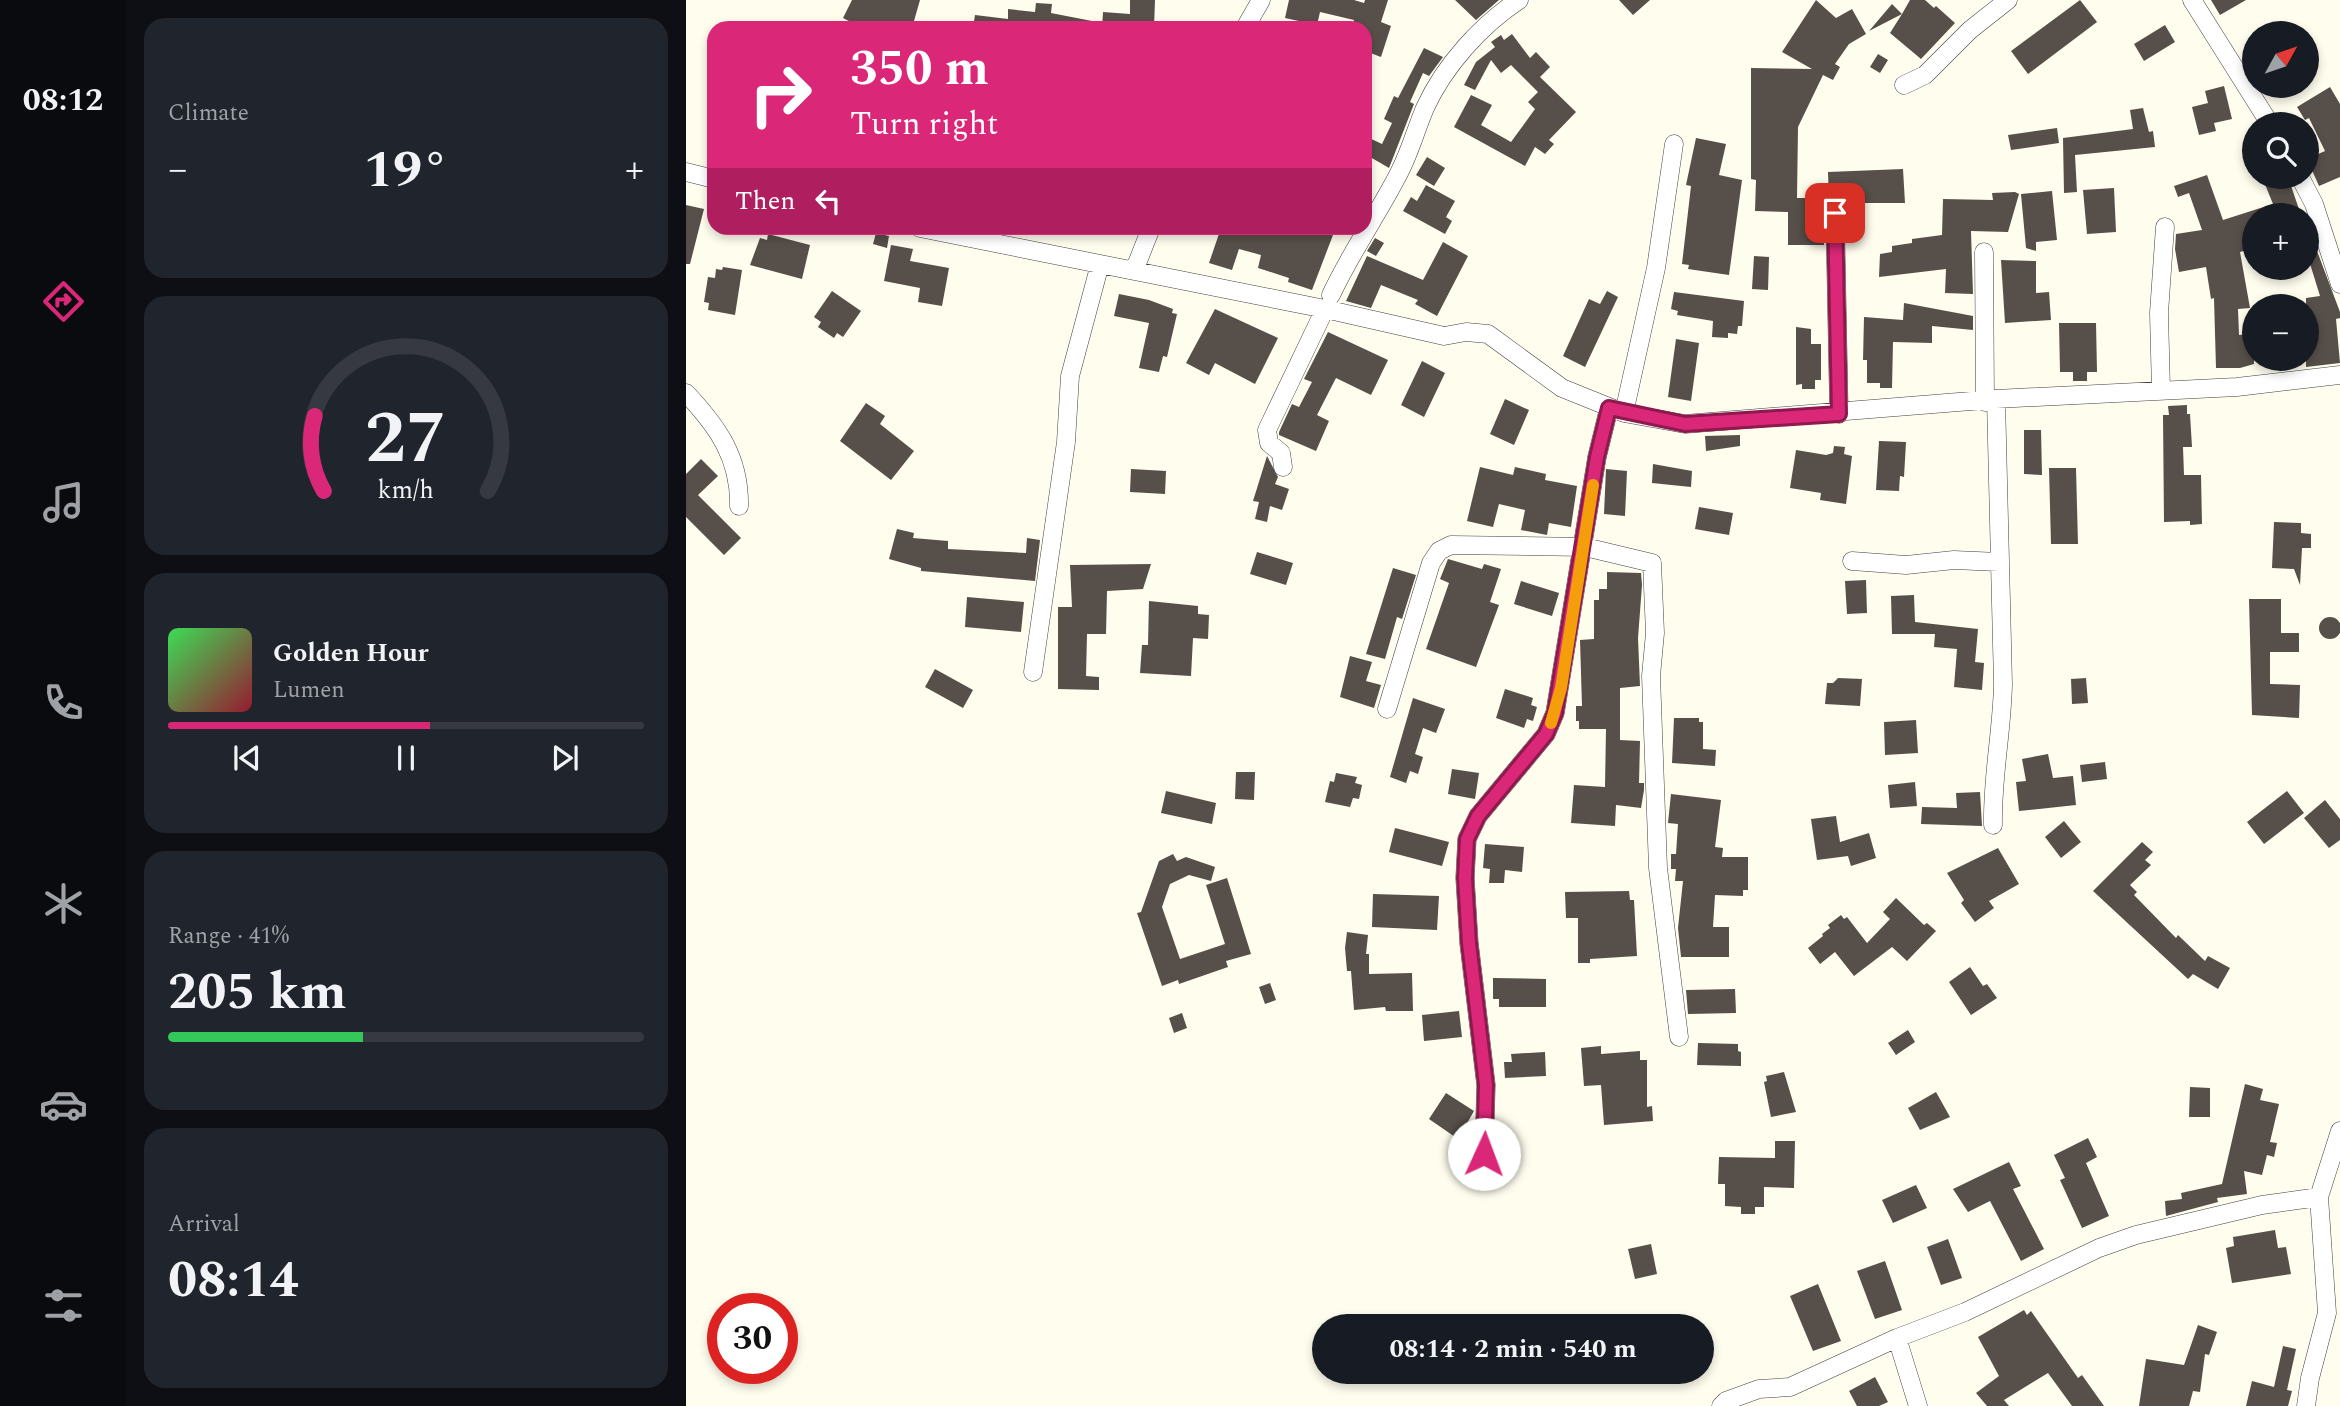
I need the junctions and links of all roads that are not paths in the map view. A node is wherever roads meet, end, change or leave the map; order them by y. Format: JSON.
{"nodes":[{"id":1,"x":1261,"y":0,"type":"edge"},
{"id":2,"x":1519,"y":0,"type":"edge"},
{"id":3,"x":2008,"y":0,"type":"edge"},
{"id":4,"x":2192,"y":0,"type":"edge"},
{"id":5,"x":1249,"y":21,"type":"edge"},
{"id":6,"x":1904,"y":85,"type":"dead end"},
{"id":7,"x":2262,"y":112,"type":"edge"},
{"id":8,"x":1674,"y":144,"type":"dead end"},
{"id":9,"x":686,"y":172,"type":"edge"},
{"id":10,"x":707,"y":177,"type":"edge"},
{"id":11,"x":2306,"y":189,"type":"edge"},
{"id":12,"x":1835,"y":213,"type":"dead end"},
{"id":13,"x":1372,"y":218,"type":"edge"},
{"id":14,"x":2165,"y":227,"type":"dead end"},
{"id":15,"x":955,"y":235,"type":"edge"},
{"id":16,"x":1148,"y":235,"type":"edge"},
{"id":17,"x":1362,"y":235,"type":"edge"},
{"id":18,"x":1984,"y":252,"type":"dead end"},
{"id":19,"x":1100,"y":264,"type":"junction"},
{"id":20,"x":1134,"y":271,"type":"junction"},
{"id":21,"x":2340,"y":284,"type":"edge"},
{"id":22,"x":1328,"y":302,"type":"junction"},
{"id":23,"x":2340,"y":375,"type":"edge"},
{"id":24,"x":2161,"y":391,"type":"junction"},
{"id":25,"x":686,"y":393,"type":"edge"},
{"id":26,"x":1990,"y":401,"type":"junction"},
{"id":27,"x":1616,"y":411,"type":"junction"},
{"id":28,"x":1839,"y":414,"type":"junction"},
{"id":29,"x":1283,"y":467,"type":"dead end"},
{"id":30,"x":739,"y":506,"type":"dead end"},
{"id":31,"x":1585,"y":547,"type":"junction"},
{"id":32,"x":1852,"y":561,"type":"dead end"},
{"id":33,"x":1999,"y":562,"type":"junction"},
{"id":34,"x":1033,"y":672,"type":"dead end"},
{"id":35,"x":1387,"y":709,"type":"dead end"},
{"id":36,"x":1993,"y":825,"type":"dead end"},
{"id":37,"x":1679,"y":1037,"type":"dead end"},
{"id":38,"x":2340,"y":1131,"type":"edge"},
{"id":39,"x":1484,"y":1154,"type":"dead end"},
{"id":40,"x":2319,"y":1197,"type":"junction"},
{"id":41,"x":1897,"y":1338,"type":"junction"},
{"id":42,"x":1721,"y":1406,"type":"edge"},
{"id":43,"x":1918,"y":1406,"type":"edge"},
{"id":44,"x":2306,"y":1406,"type":"edge"}],
"edges":[{"from":1,"to":5,"type":"street"},
{"from":2,"to":13,"type":"street"},
{"from":3,"to":6,"type":"street"},
{"from":4,"to":7,"type":"street"},
{"from":8,"to":27,"type":"street"},
{"from":9,"to":10,"type":"street"},
{"from":11,"to":21,"type":"street"},
{"from":12,"to":28,"type":"street"},
{"from":14,"to":24,"type":"street"},
{"from":15,"to":19,"type":"street"},
{"from":16,"to":20,"type":"street"},
{"from":17,"to":22,"type":"street"},
{"from":18,"to":26,"type":"street"},
{"from":19,"to":20,"type":"street"},
{"from":19,"to":34,"type":"street"},
{"from":20,"to":22,"type":"street"},
{"from":22,"to":27,"type":"street"},
{"from":22,"to":29,"type":"street"},
{"from":23,"to":24,"type":"street"},
{"from":24,"to":26,"type":"street"},
{"from":25,"to":30,"type":"street"},
{"from":26,"to":28,"type":"street"},
{"from":26,"to":33,"type":"street"},
{"from":27,"to":28,"type":"street"},
{"from":27,"to":31,"type":"street"},
{"from":31,"to":35,"type":"street"},
{"from":31,"to":37,"type":"street"},
{"from":31,"to":39,"type":"street"},
{"from":32,"to":33,"type":"street"},
{"from":33,"to":36,"type":"street"},
{"from":38,"to":40,"type":"street"},
{"from":40,"to":41,"type":"street"},
{"from":40,"to":44,"type":"street"},
{"from":41,"to":42,"type":"street"},
{"from":41,"to":43,"type":"street"}]}
